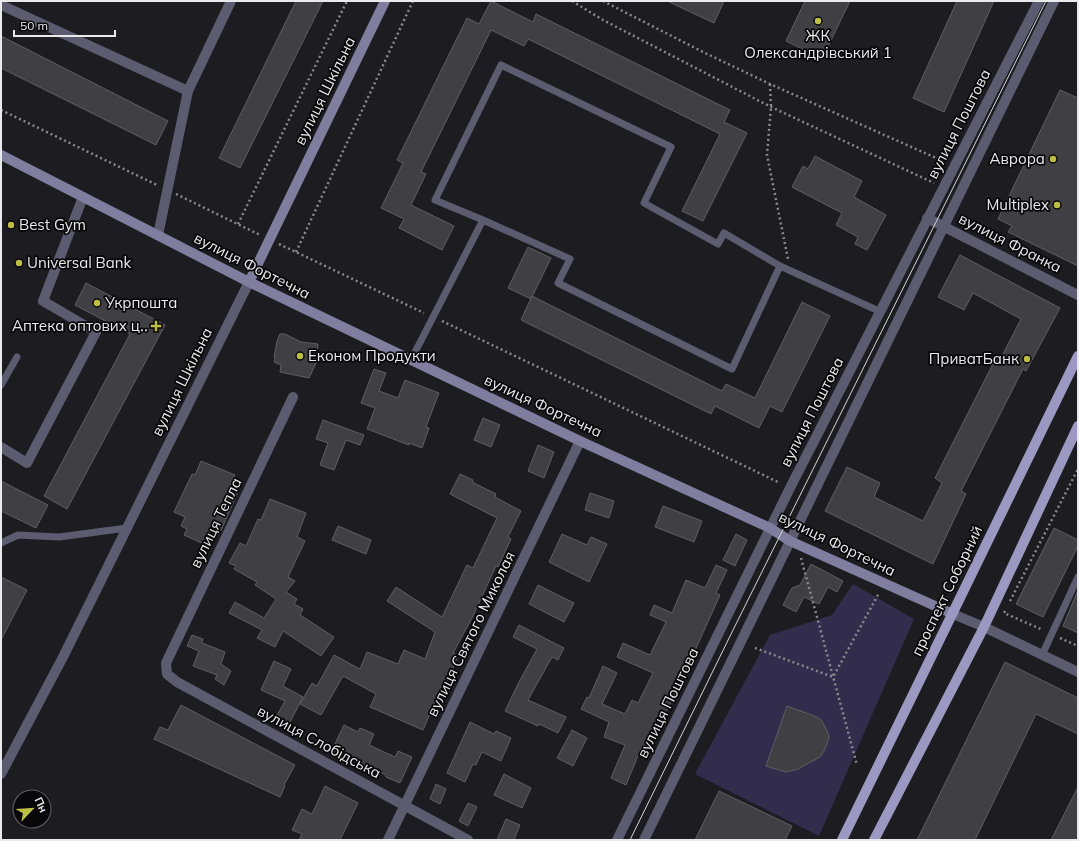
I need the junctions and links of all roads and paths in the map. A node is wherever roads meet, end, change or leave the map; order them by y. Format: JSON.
{"nodes":[{"id":1,"x":231,"y":1,"type":"edge"},
{"id":2,"x":348,"y":1,"type":"edge"},
{"id":3,"x":385,"y":1,"type":"edge"},
{"id":4,"x":413,"y":1,"type":"edge"},
{"id":5,"x":572,"y":1,"type":"edge"},
{"id":6,"x":603,"y":1,"type":"edge"},
{"id":7,"x":1038,"y":1,"type":"edge"},
{"id":8,"x":1054,"y":1,"type":"edge"},
{"id":9,"x":1,"y":5,"type":"edge"},
{"id":10,"x":770,"y":84,"type":"junction"},
{"id":11,"x":188,"y":91,"type":"junction"},
{"id":12,"x":770,"y":107,"type":"junction"},
{"id":13,"x":1,"y":110,"type":"edge"},
{"id":14,"x":1,"y":155,"type":"edge"},
{"id":15,"x":955,"y":167,"type":"junction"},
{"id":16,"x":944,"y":187,"type":"junction"},
{"id":17,"x":167,"y":190,"type":"junction"},
{"id":18,"x":83,"y":197,"type":"junction"},
{"id":19,"x":927,"y":218,"type":"junction"},
{"id":20,"x":483,"y":220,"type":"junction"},
{"id":21,"x":238,"y":224,"type":"junction"},
{"id":22,"x":944,"y":226,"type":"junction"},
{"id":23,"x":158,"y":235,"type":"junction"},
{"id":24,"x":270,"y":239,"type":"junction"},
{"id":25,"x":296,"y":252,"type":"junction"},
{"id":26,"x":780,"y":266,"type":"junction"},
{"id":27,"x":791,"y":271,"type":"junction"},
{"id":28,"x":249,"y":282,"type":"junction"},
{"id":29,"x":1078,"y":295,"type":"edge"},
{"id":30,"x":880,"y":312,"type":"junction"},
{"id":31,"x":433,"y":317,"type":"junction"},
{"id":32,"x":1078,"y":356,"type":"edge"},
{"id":33,"x":17,"y":357,"type":"dead end"},
{"id":34,"x":411,"y":360,"type":"junction"},
{"id":35,"x":1,"y":385,"type":"edge"},
{"id":36,"x":293,"y":397,"type":"dead end"},
{"id":37,"x":1078,"y":426,"type":"edge"},
{"id":38,"x":580,"y":441,"type":"junction"},
{"id":39,"x":1,"y":447,"type":"edge"},
{"id":40,"x":1078,"y":469,"type":"edge"},
{"id":41,"x":790,"y":488,"type":"junction"},
{"id":42,"x":127,"y":528,"type":"junction"},
{"id":43,"x":770,"y":528,"type":"junction"},
{"id":44,"x":790,"y":541,"type":"junction"},
{"id":45,"x":1,"y":543,"type":"edge"},
{"id":46,"x":800,"y":553,"type":"dead end"},
{"id":47,"x":1078,"y":577,"type":"edge"},
{"id":48,"x":880,"y":593,"type":"dead end"},
{"id":49,"x":1004,"y":613,"type":"dead end"},
{"id":50,"x":953,"y":614,"type":"junction"},
{"id":51,"x":984,"y":627,"type":"junction"},
{"id":52,"x":755,"y":648,"type":"dead end"},
{"id":53,"x":1042,"y":655,"type":"junction"},
{"id":54,"x":166,"y":663,"type":"joint"},
{"id":55,"x":1078,"y":672,"type":"edge"},
{"id":56,"x":834,"y":677,"type":"junction"},
{"id":57,"x":857,"y":765,"type":"dead end"},
{"id":58,"x":1,"y":774,"type":"edge"},
{"id":59,"x":405,"y":805,"type":"junction"},
{"id":60,"x":388,"y":840,"type":"edge"},
{"id":61,"x":468,"y":840,"type":"edge"},
{"id":62,"x":617,"y":840,"type":"edge"},
{"id":63,"x":644,"y":840,"type":"edge"},
{"id":64,"x":842,"y":840,"type":"edge"},
{"id":65,"x":874,"y":840,"type":"edge"}],
"edges":[{"from":1,"to":11,"type":"street"},
{"from":2,"to":21,"type":"path"},
{"from":3,"to":24,"type":"main road","name":"вулиця Шкільна"},
{"from":4,"to":25,"type":"path"},
{"from":5,"to":12,"type":"path"},
{"from":6,"to":10,"type":"path"},
{"from":7,"to":15,"type":"street","name":"вулиця Поштова"},
{"from":8,"to":22,"type":"street","name":"вулиця Поштова"},
{"from":9,"to":11,"type":"street"},
{"from":10,"to":12,"type":"path"},
{"from":10,"to":15,"type":"path"},
{"from":11,"to":17,"type":"street"},
{"from":12,"to":16,"type":"path"},
{"from":12,"to":27,"type":"path"},
{"from":13,"to":17,"type":"path"},
{"from":14,"to":18,"type":"main road","name":"вулиця Фортечна"},
{"from":15,"to":16,"type":"street","name":"вулиця Поштова"},
{"from":16,"to":19,"type":"street","name":"вулиця Поштова"},
{"from":17,"to":21,"type":"path"},
{"from":17,"to":23,"type":"street"},
{"from":18,"to":23,"type":"main road","name":"вулиця Фортечна"},
{"from":18,"to":39,"type":"street"},
{"from":19,"to":22,"type":"street","name":"вулиця Франка"},
{"from":19,"to":30,"type":"street","name":"вулиця Поштова"},
{"from":20,"to":26,"type":"lane"},
{"from":20,"to":26,"type":"lane"},
{"from":20,"to":31,"type":"lane"},
{"from":21,"to":24,"type":"path"},
{"from":22,"to":29,"type":"street","name":"вулиця Франка"},
{"from":22,"to":44,"type":"street","name":"вулиця Поштова"},
{"from":23,"to":28,"type":"main road","name":"вулиця Фортечна"},
{"from":24,"to":25,"type":"path"},
{"from":24,"to":28,"type":"main road","name":"вулиця Шкільна"},
{"from":25,"to":31,"type":"path"},
{"from":26,"to":27,"type":"lane"},
{"from":27,"to":30,"type":"lane"},
{"from":28,"to":34,"type":"main road","name":"вулиця Фортечна"},
{"from":28,"to":42,"type":"street","name":"вулиця Шкільна"},
{"from":30,"to":41,"type":"street","name":"вулиця Поштова"},
{"from":31,"to":34,"type":"lane"},
{"from":31,"to":41,"type":"path"},
{"from":32,"to":50,"type":"main road","name":"проспект Соборний"},
{"from":33,"to":35,"type":"lane"},
{"from":34,"to":38,"type":"main road","name":"вулиця Фортечна"},
{"from":36,"to":54,"type":"street","name":"вулиця Тепла"},
{"from":37,"to":51,"type":"main road"},
{"from":38,"to":43,"type":"main road","name":"вулиця Фортечна"},
{"from":38,"to":59,"type":"street","name":"вулиця Святого Миколая"},
{"from":40,"to":49,"type":"path"},
{"from":41,"to":43,"type":"street","name":"вулиця Поштова"},
{"from":42,"to":45,"type":"lane"},
{"from":42,"to":58,"type":"street","name":"вулиця Шкільна"},
{"from":43,"to":44,"type":"main road","name":"вулиця Фортечна"},
{"from":43,"to":62,"type":"street","name":"вулиця Поштова"},
{"from":44,"to":50,"type":"main road","name":"вулиця Фортечна"},
{"from":44,"to":63,"type":"street","name":"вулиця Поштова"},
{"from":46,"to":56,"type":"path"},
{"from":47,"to":53,"type":"lane"},
{"from":48,"to":56,"type":"path"},
{"from":50,"to":51,"type":"street","name":"вулиця Фортечна"},
{"from":50,"to":64,"type":"main road","name":"проспект Соборний"},
{"from":51,"to":53,"type":"street","name":"вулиця Фортечна"},
{"from":51,"to":65,"type":"main road"},
{"from":52,"to":56,"type":"path"},
{"from":53,"to":55,"type":"street","name":"вулиця Фортечна"},
{"from":54,"to":59,"type":"street","name":"вулиця Слобідська"},
{"from":56,"to":57,"type":"path"},
{"from":59,"to":60,"type":"street","name":"вулиця Святого Миколая"},
{"from":59,"to":61,"type":"street","name":"вулиця Слобідська"}]}
